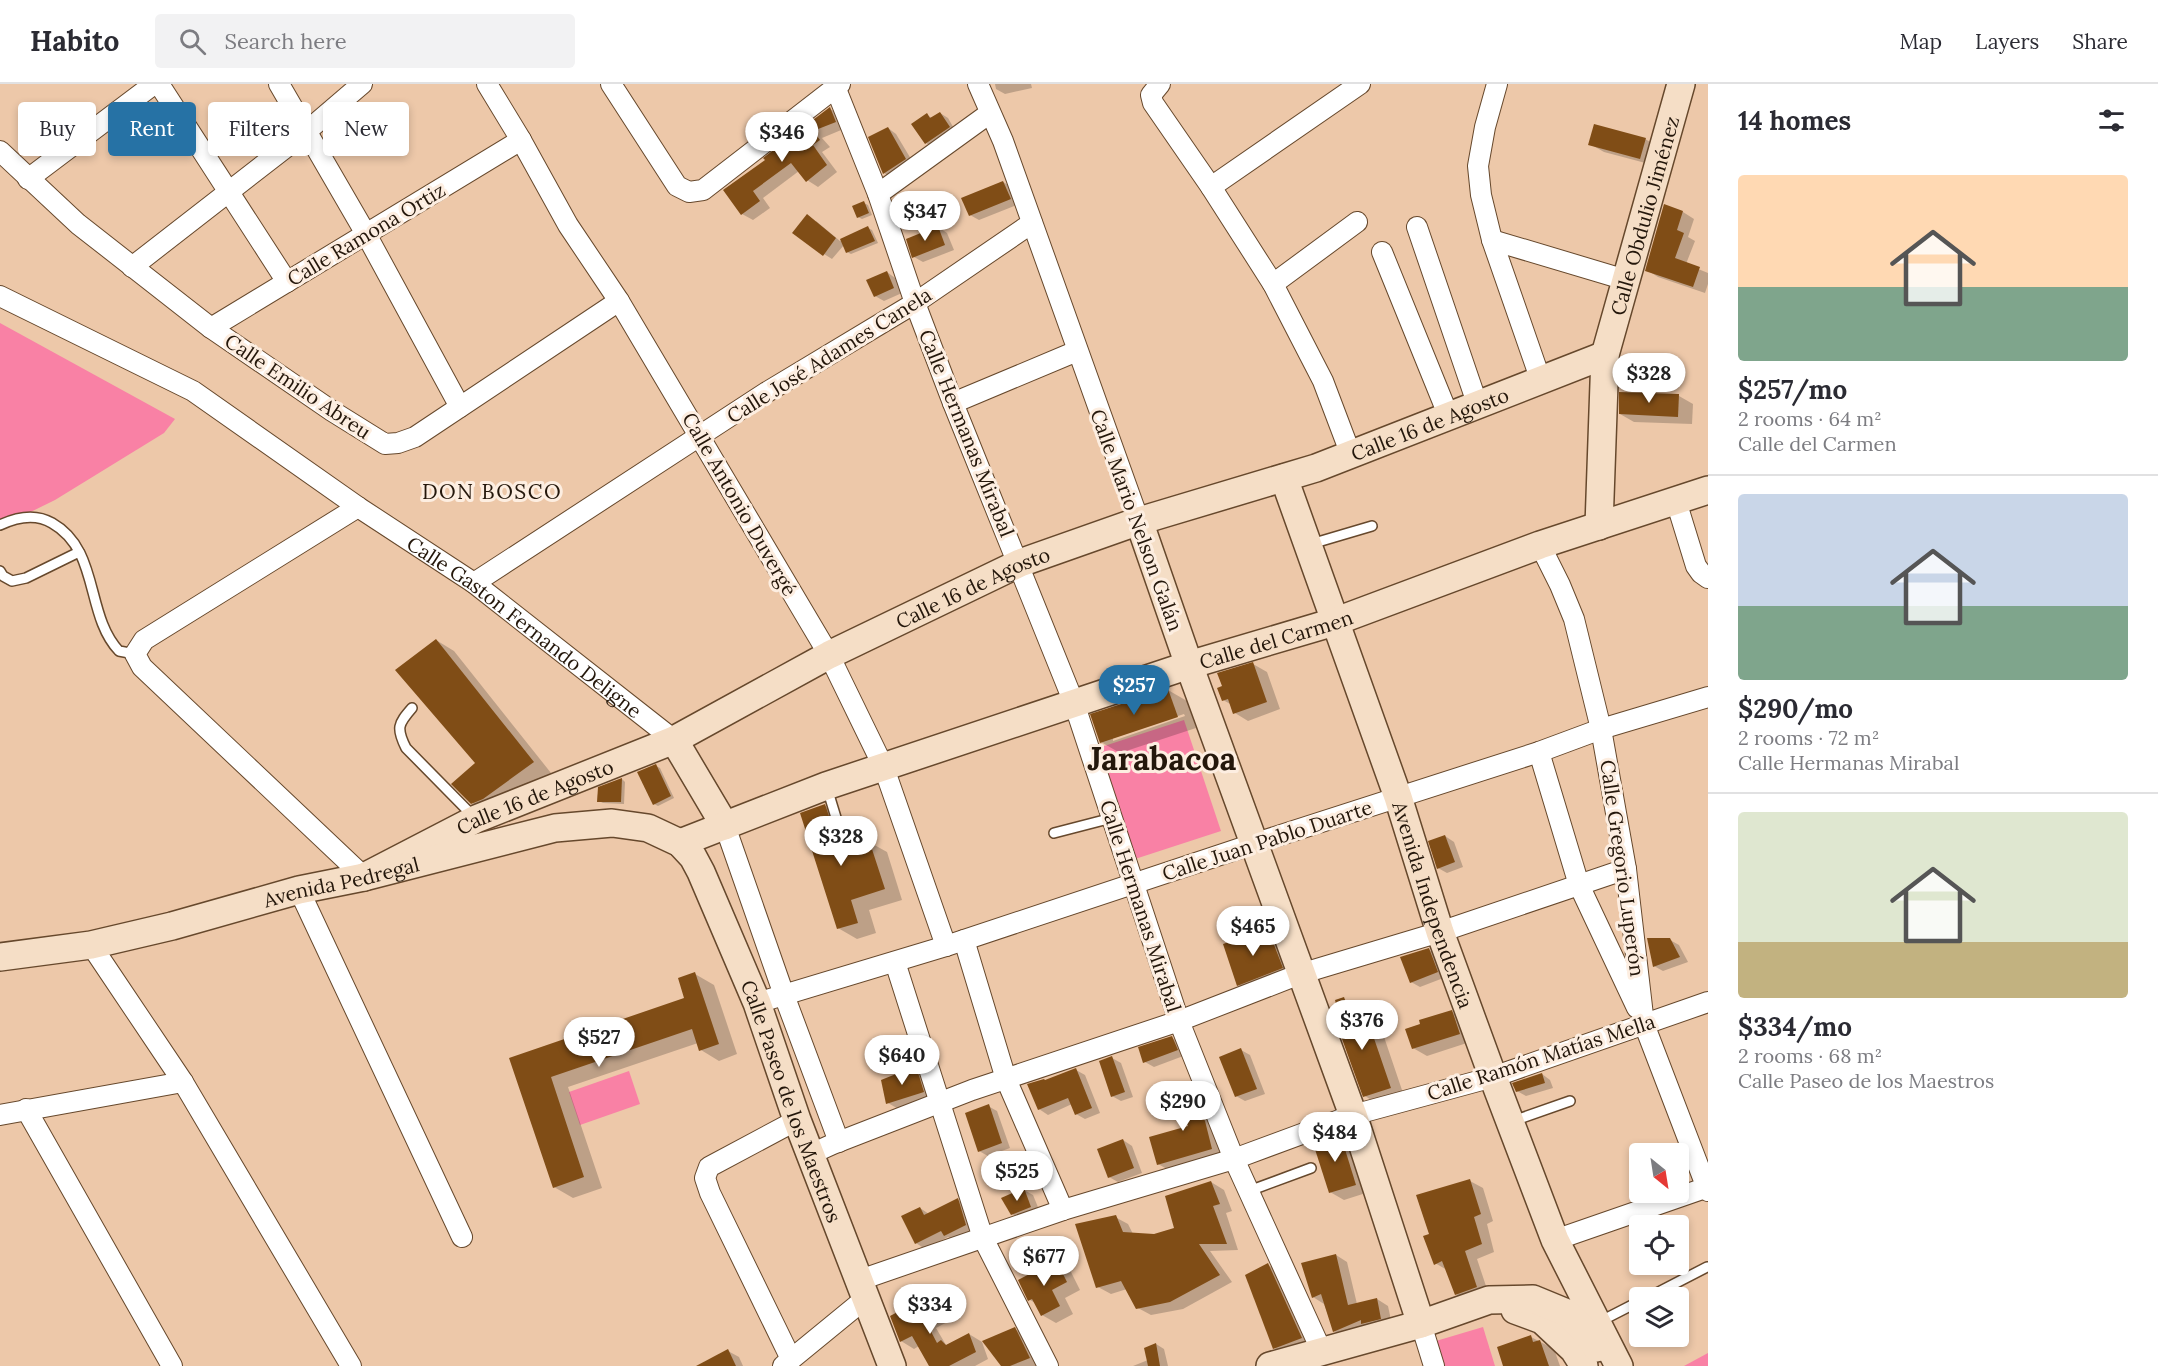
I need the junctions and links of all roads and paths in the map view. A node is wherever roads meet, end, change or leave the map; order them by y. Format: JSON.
{"nodes":[{"id":1,"x":154,"y":84,"type":"edge"},
{"id":2,"x":159,"y":84,"type":"edge"},
{"id":3,"x":279,"y":84,"type":"edge"},
{"id":4,"x":362,"y":84,"type":"edge"},
{"id":5,"x":487,"y":84,"type":"edge"},
{"id":6,"x":611,"y":84,"type":"edge"},
{"id":7,"x":978,"y":84,"type":"edge"},
{"id":8,"x":1160,"y":84,"type":"edge"},
{"id":9,"x":1360,"y":84,"type":"edge"},
{"id":10,"x":1497,"y":84,"type":"edge"},
{"id":11,"x":1681,"y":84,"type":"edge"},
{"id":12,"x":836,"y":85,"type":"edge"},
{"id":13,"x":290,"y":102,"type":"edge"},
{"id":14,"x":990,"y":113,"type":"junction"},
{"id":15,"x":311,"y":128,"type":"edge"},
{"id":16,"x":311,"y":136,"type":"edge"},
{"id":17,"x":521,"y":140,"type":"junction"},
{"id":18,"x":0,"y":152,"type":"edge"},
{"id":19,"x":276,"y":156,"type":"edge"},
{"id":20,"x":28,"y":179,"type":"junction"},
{"id":21,"x":1211,"y":187,"type":"junction"},
{"id":22,"x":230,"y":191,"type":"junction"},
{"id":23,"x":878,"y":194,"type":"junction"},
{"id":24,"x":1357,"y":222,"type":"dead end"},
{"id":25,"x":1032,"y":224,"type":"junction"},
{"id":26,"x":1417,"y":227,"type":"dead end"},
{"id":27,"x":366,"y":234,"type":"junction"},
{"id":28,"x":1492,"y":240,"type":"junction"},
{"id":29,"x":1382,"y":252,"type":"dead end"},
{"id":30,"x":132,"y":267,"type":"junction"},
{"id":31,"x":1626,"y":280,"type":"junction"},
{"id":32,"x":287,"y":282,"type":"junction"},
{"id":33,"x":1273,"y":284,"type":"junction"},
{"id":34,"x":0,"y":296,"type":"edge"},
{"id":35,"x":619,"y":301,"type":"junction"},
{"id":36,"x":915,"y":303,"type":"junction"},
{"id":37,"x":211,"y":328,"type":"junction"},
{"id":38,"x":1077,"y":351,"type":"junction"},
{"id":39,"x":1605,"y":355,"type":"junction"},
{"id":40,"x":1541,"y":381,"type":"junction"},
{"id":41,"x":953,"y":403,"type":"junction"},
{"id":42,"x":1478,"y":405,"type":"junction"},
{"id":43,"x":460,"y":407,"type":"junction"},
{"id":44,"x":1449,"y":417,"type":"junction"},
{"id":45,"x":700,"y":435,"type":"junction"},
{"id":46,"x":1351,"y":455,"type":"junction"},
{"id":47,"x":1284,"y":478,"type":"junction"},
{"id":48,"x":1708,"y":490,"type":"edge"},
{"id":49,"x":1676,"y":501,"type":"junction"},
{"id":50,"x":358,"y":507,"type":"junction"},
{"id":51,"x":1139,"y":521,"type":"junction"},
{"id":52,"x":0,"y":525,"type":"edge"},
{"id":53,"x":1372,"y":526,"type":"dead end"},
{"id":54,"x":1599,"y":526,"type":"junction"},
{"id":55,"x":1307,"y":545,"type":"junction"},
{"id":56,"x":1540,"y":545,"type":"junction"},
{"id":57,"x":79,"y":552,"type":"junction"},
{"id":58,"x":1020,"y":563,"type":"junction"},
{"id":59,"x":0,"y":571,"type":"edge"},
{"id":60,"x":1708,"y":578,"type":"edge"},
{"id":61,"x":474,"y":583,"type":"junction"},
{"id":62,"x":1334,"y":622,"type":"junction"},
{"id":63,"x":135,"y":654,"type":"junction"},
{"id":64,"x":829,"y":654,"type":"junction"},
{"id":65,"x":1189,"y":665,"type":"junction"},
{"id":66,"x":1708,"y":697,"type":"edge"},
{"id":67,"x":1074,"y":703,"type":"junction"},
{"id":68,"x":412,"y":708,"type":"dead end"},
{"id":69,"x":1601,"y":729,"type":"junction"},
{"id":70,"x":674,"y":740,"type":"junction"},
{"id":71,"x":1539,"y":752,"type":"junction"},
{"id":72,"x":884,"y":768,"type":"junction"},
{"id":73,"x":826,"y":786,"type":"junction"},
{"id":74,"x":1398,"y":797,"type":"junction"},
{"id":75,"x":1112,"y":818,"type":"junction"},
{"id":76,"x":476,"y":819,"type":"junction"},
{"id":77,"x":725,"y":826,"type":"junction"},
{"id":78,"x":856,"y":829,"type":"dead end"},
{"id":79,"x":1054,"y":833,"type":"dead end"},
{"id":80,"x":680,"y":843,"type":"junction"},
{"id":81,"x":1253,"y":844,"type":"junction"},
{"id":82,"x":1626,"y":868,"type":"junction"},
{"id":83,"x":364,"y":877,"type":"junction"},
{"id":84,"x":1134,"y":884,"type":"junction"},
{"id":85,"x":1579,"y":885,"type":"junction"},
{"id":86,"x":299,"y":890,"type":"junction"},
{"id":87,"x":1440,"y":932,"type":"junction"},
{"id":88,"x":955,"y":943,"type":"junction"},
{"id":89,"x":91,"y":945,"type":"junction"},
{"id":90,"x":0,"y":957,"type":"edge"},
{"id":91,"x":895,"y":962,"type":"junction"},
{"id":92,"x":1300,"y":974,"type":"junction"},
{"id":93,"x":784,"y":995,"type":"junction"},
{"id":94,"x":1708,"y":1002,"type":"edge"},
{"id":95,"x":757,"y":1003,"type":"junction"},
{"id":96,"x":1179,"y":1021,"type":"junction"},
{"id":97,"x":1644,"y":1024,"type":"junction"},
{"id":98,"x":1493,"y":1077,"type":"junction"},
{"id":99,"x":1006,"y":1079,"type":"junction"},
{"id":100,"x":183,"y":1082,"type":"junction"},
{"id":101,"x":1570,"y":1101,"type":"dead end"},
{"id":102,"x":940,"y":1102,"type":"junction"},
{"id":103,"x":26,"y":1109,"type":"junction"},
{"id":104,"x":0,"y":1115,"type":"edge"},
{"id":105,"x":1353,"y":1115,"type":"junction"},
{"id":106,"x":797,"y":1120,"type":"junction"},
{"id":107,"x":1510,"y":1122,"type":"junction"},
{"id":108,"x":840,"y":1142,"type":"junction"},
{"id":109,"x":811,"y":1154,"type":"junction"},
{"id":110,"x":1234,"y":1159,"type":"junction"},
{"id":111,"x":1311,"y":1168,"type":"dead end"},
{"id":112,"x":1708,"y":1188,"type":"edge"},
{"id":113,"x":1249,"y":1191,"type":"junction"},
{"id":114,"x":1063,"y":1210,"type":"junction"},
{"id":115,"x":462,"y":1237,"type":"dead end"},
{"id":116,"x":983,"y":1238,"type":"junction"},
{"id":117,"x":1555,"y":1240,"type":"junction"},
{"id":118,"x":1707,"y":1267,"type":"edge"},
{"id":119,"x":1668,"y":1287,"type":"edge"},
{"id":120,"x":863,"y":1289,"type":"junction"},
{"id":121,"x":1629,"y":1309,"type":"edge"},
{"id":122,"x":1421,"y":1324,"type":"junction"},
{"id":123,"x":1585,"y":1343,"type":"edge"},
{"id":124,"x":1322,"y":1352,"type":"junction"},
{"id":125,"x":787,"y":1363,"type":"edge"},
{"id":126,"x":172,"y":1366,"type":"edge"},
{"id":127,"x":351,"y":1366,"type":"edge"},
{"id":128,"x":892,"y":1366,"type":"edge"},
{"id":129,"x":1048,"y":1366,"type":"edge"},
{"id":130,"x":1270,"y":1366,"type":"edge"},
{"id":131,"x":1434,"y":1366,"type":"edge"},
{"id":132,"x":1608,"y":1366,"type":"edge"},
{"id":133,"x":1619,"y":1366,"type":"edge"}],
"edges":[{"from":1,"to":20,"type":"street"},
{"from":2,"to":22,"type":"street"},
{"from":3,"to":13,"type":"street"},
{"from":4,"to":15,"type":"street"},
{"from":5,"to":17,"type":"street","name":"Calle Antonio Duvergé"},
{"from":6,"to":12,"type":"street"},
{"from":7,"to":14,"type":"street","name":"Calle Mario Nelson Galán"},
{"from":8,"to":21,"type":"street"},
{"from":9,"to":21,"type":"street"},
{"from":10,"to":28,"type":"street"},
{"from":11,"to":31,"type":"street","name":"Calle Obdulio Jiménez"},
{"from":12,"to":23,"type":"street","name":"Calle Hermanas Mirabal"},
{"from":14,"to":23,"type":"street"},
{"from":14,"to":25,"type":"street","name":"Calle Mario Nelson Galán"},
{"from":16,"to":27,"type":"street"},
{"from":17,"to":27,"type":"street","name":"Calle Ramona Ortiz"},
{"from":17,"to":35,"type":"street","name":"Calle Antonio Duvergé"},
{"from":18,"to":20,"type":"street","name":"Calle Emilio Abreu"},
{"from":19,"to":22,"type":"street"},
{"from":20,"to":30,"type":"street","name":"Calle Emilio Abreu"},
{"from":21,"to":33,"type":"street"},
{"from":22,"to":30,"type":"street"},
{"from":22,"to":32,"type":"street"},
{"from":23,"to":36,"type":"street","name":"Calle Hermanas Mirabal"},
{"from":24,"to":33,"type":"street"},
{"from":25,"to":36,"type":"street","name":"Calle José Adames Canela"},
{"from":25,"to":38,"type":"street","name":"Calle Mario Nelson Galán"},
{"from":26,"to":42,"type":"street"},
{"from":27,"to":32,"type":"street","name":"Calle Ramona Ortiz"},
{"from":27,"to":43,"type":"street"},
{"from":28,"to":31,"type":"street"},
{"from":28,"to":40,"type":"street"},
{"from":29,"to":44,"type":"street"},
{"from":30,"to":37,"type":"street","name":"Calle Emilio Abreu"},
{"from":31,"to":39,"type":"street","name":"Calle Obdulio Jiménez"},
{"from":32,"to":37,"type":"street","name":"Calle Ramona Ortiz"},
{"from":33,"to":46,"type":"street"},
{"from":34,"to":50,"type":"street","name":"Calle Gaston Fernando Deligne"},
{"from":35,"to":43,"type":"street","name":"Calle Emilio Abreu"},
{"from":35,"to":45,"type":"street","name":"Calle Antonio Duvergé"},
{"from":36,"to":41,"type":"street","name":"Calle Hermanas Mirabal"},
{"from":36,"to":45,"type":"street","name":"Calle José Adames Canela"},
{"from":37,"to":43,"type":"street","name":"Calle Emilio Abreu"},
{"from":38,"to":41,"type":"street"},
{"from":38,"to":51,"type":"street","name":"Calle Mario Nelson Galán"},
{"from":39,"to":40,"type":"street","name":"Calle 16 de Agosto"},
{"from":39,"to":54,"type":"street","name":"Calle Obdulio Jiménez"},
{"from":40,"to":42,"type":"street","name":"Calle 16 de Agosto"},
{"from":41,"to":58,"type":"street","name":"Calle Hermanas Mirabal"},
{"from":42,"to":44,"type":"street","name":"Calle 16 de Agosto"},
{"from":44,"to":46,"type":"street","name":"Calle 16 de Agosto"},
{"from":45,"to":61,"type":"street","name":"Calle José Adames Canela"},
{"from":45,"to":64,"type":"street","name":"Calle Antonio Duvergé"},
{"from":46,"to":47,"type":"street","name":"Calle 16 de Agosto"},
{"from":47,"to":51,"type":"street","name":"Calle 16 de Agosto"},
{"from":47,"to":55,"type":"street","name":"Avenida Independencia"},
{"from":48,"to":49,"type":"street","name":"Calle del Carmen"},
{"from":49,"to":54,"type":"street","name":"Calle del Carmen"},
{"from":49,"to":60,"type":"street"},
{"from":50,"to":61,"type":"street","name":"Calle Gaston Fernando Deligne"},
{"from":50,"to":63,"type":"street"},
{"from":51,"to":58,"type":"street","name":"Calle 16 de Agosto"},
{"from":51,"to":65,"type":"street","name":"Calle Mario Nelson Galán"},
{"from":52,"to":57,"type":"lane"},
{"from":53,"to":55,"type":"lane"},
{"from":54,"to":56,"type":"street","name":"Calle del Carmen"},
{"from":55,"to":62,"type":"street","name":"Avenida Independencia"},
{"from":56,"to":62,"type":"street","name":"Calle del Carmen"},
{"from":56,"to":69,"type":"street","name":"Calle Gregorio Luperón"},
{"from":57,"to":59,"type":"lane"},
{"from":57,"to":63,"type":"lane"},
{"from":58,"to":64,"type":"street","name":"Calle 16 de Agosto"},
{"from":58,"to":67,"type":"street","name":"Calle Hermanas Mirabal"},
{"from":61,"to":70,"type":"street","name":"Calle Gaston Fernando Deligne"},
{"from":62,"to":65,"type":"street","name":"Calle del Carmen"},
{"from":62,"to":74,"type":"street","name":"Avenida Independencia"},
{"from":63,"to":83,"type":"street"},
{"from":64,"to":70,"type":"street","name":"Calle 16 de Agosto"},
{"from":64,"to":72,"type":"street","name":"Calle Antonio Duvergé"},
{"from":65,"to":67,"type":"street","name":"Calle del Carmen"},
{"from":65,"to":81,"type":"street","name":"Calle Mario Nelson Galán"},
{"from":66,"to":69,"type":"street","name":"Calle Juan Pablo Duarte"},
{"from":67,"to":72,"type":"street","name":"Calle del Carmen"},
{"from":67,"to":75,"type":"street","name":"Calle Hermanas Mirabal"},
{"from":68,"to":76,"type":"lane"},
{"from":69,"to":71,"type":"street","name":"Calle Juan Pablo Duarte"},
{"from":69,"to":82,"type":"street","name":"Calle Gregorio Luperón"},
{"from":70,"to":76,"type":"street","name":"Calle 16 de Agosto"},
{"from":70,"to":77,"type":"street","name":"Calle Gaston Fernando Deligne"},
{"from":71,"to":74,"type":"street","name":"Calle Juan Pablo Duarte"},
{"from":71,"to":85,"type":"street"},
{"from":72,"to":73,"type":"street","name":"Calle del Carmen"},
{"from":72,"to":88,"type":"street","name":"Calle Antonio Duvergé"},
{"from":73,"to":77,"type":"street","name":"Calle del Carmen"},
{"from":73,"to":78,"type":"lane"},
{"from":74,"to":81,"type":"street","name":"Calle Juan Pablo Duarte"},
{"from":74,"to":87,"type":"street","name":"Avenida Independencia"},
{"from":75,"to":79,"type":"lane"},
{"from":75,"to":84,"type":"street","name":"Calle Hermanas Mirabal"},
{"from":76,"to":83,"type":"street","name":"Calle 16 de Agosto"},
{"from":77,"to":80,"type":"street","name":"Calle del Carmen"},
{"from":77,"to":93,"type":"street","name":"Calle Gaston Fernando Deligne"},
{"from":80,"to":83,"type":"street","name":"Avenida Pedregal"},
{"from":80,"to":95,"type":"street","name":"Calle Paseo de los Maestros"},
{"from":81,"to":84,"type":"street","name":"Calle Juan Pablo Duarte"},
{"from":81,"to":92,"type":"street","name":"Calle Mario Nelson Galán"},
{"from":82,"to":85,"type":"street"},
{"from":82,"to":97,"type":"street","name":"Calle Gregorio Luperón"},
{"from":83,"to":86,"type":"street","name":"Avenida Pedregal"},
{"from":84,"to":88,"type":"street","name":"Calle Juan Pablo Duarte"},
{"from":84,"to":96,"type":"street","name":"Calle Hermanas Mirabal"},
{"from":85,"to":87,"type":"street"},
{"from":85,"to":97,"type":"street"},
{"from":86,"to":89,"type":"street","name":"Avenida Pedregal"},
{"from":86,"to":115,"type":"street"},
{"from":87,"to":92,"type":"street"},
{"from":87,"to":98,"type":"street","name":"Avenida Independencia"},
{"from":88,"to":91,"type":"street","name":"Calle Juan Pablo Duarte"},
{"from":88,"to":99,"type":"street","name":"Calle Antonio Duvergé"},
{"from":89,"to":90,"type":"street","name":"Avenida Pedregal"},
{"from":89,"to":100,"type":"street"},
{"from":91,"to":93,"type":"street","name":"Calle Juan Pablo Duarte"},
{"from":91,"to":102,"type":"street"},
{"from":92,"to":96,"type":"street"},
{"from":92,"to":105,"type":"street","name":"Calle Mario Nelson Galán"},
{"from":93,"to":95,"type":"street","name":"Calle Juan Pablo Duarte"},
{"from":93,"to":108,"type":"street","name":"Calle Gaston Fernando Deligne"},
{"from":94,"to":97,"type":"street","name":"Calle Ramón Matías Mella"},
{"from":95,"to":106,"type":"street","name":"Calle Paseo de los Maestros"},
{"from":96,"to":99,"type":"street"},
{"from":96,"to":110,"type":"street","name":"Calle Hermanas Mirabal"},
{"from":97,"to":98,"type":"street","name":"Calle Ramón Matías Mella"},
{"from":97,"to":112,"type":"street","name":"Calle Gregorio Luperón"},
{"from":98,"to":105,"type":"street","name":"Calle Ramón Matías Mella"},
{"from":98,"to":107,"type":"street","name":"Avenida Independencia"},
{"from":99,"to":102,"type":"street"},
{"from":99,"to":114,"type":"street","name":"Calle Antonio Duvergé"},
{"from":100,"to":103,"type":"street"},
{"from":100,"to":127,"type":"street"},
{"from":101,"to":107,"type":"lane"},
{"from":102,"to":108,"type":"street"},
{"from":102,"to":116,"type":"street"},
{"from":103,"to":104,"type":"street"},
{"from":103,"to":126,"type":"street"},
{"from":105,"to":110,"type":"street","name":"Calle Ramón Matías Mella"},
{"from":105,"to":122,"type":"street","name":"Calle Mario Nelson Galán"},
{"from":106,"to":109,"type":"street","name":"Calle Paseo de los Maestros"},
{"from":106,"to":125,"type":"street"},
{"from":107,"to":117,"type":"street","name":"Avenida Independencia"},
{"from":108,"to":109,"type":"street"},
{"from":109,"to":120,"type":"street","name":"Calle Paseo de los Maestros"},
{"from":110,"to":113,"type":"street","name":"Calle Hermanas Mirabal"},
{"from":110,"to":114,"type":"street","name":"Calle Ramón Matías Mella"},
{"from":111,"to":113,"type":"lane"},
{"from":112,"to":117,"type":"street"},
{"from":113,"to":124,"type":"street","name":"Calle Hermanas Mirabal"},
{"from":114,"to":116,"type":"street","name":"Calle Ramón Matías Mella"},
{"from":116,"to":120,"type":"street","name":"Calle Ramón Matías Mella"},
{"from":116,"to":129,"type":"street"},
{"from":117,"to":123,"type":"street","name":"Avenida Independencia"},
{"from":118,"to":119,"type":"lane"},
{"from":120,"to":125,"type":"street"},
{"from":120,"to":128,"type":"street","name":"Calle Paseo de los Maestros"},
{"from":121,"to":123,"type":"lane"},
{"from":122,"to":123,"type":"street"},
{"from":122,"to":124,"type":"street"},
{"from":122,"to":131,"type":"street","name":"Calle Mario Nelson Galán"},
{"from":123,"to":132,"type":"street"},
{"from":123,"to":133,"type":"street"},
{"from":124,"to":130,"type":"street"}]}
